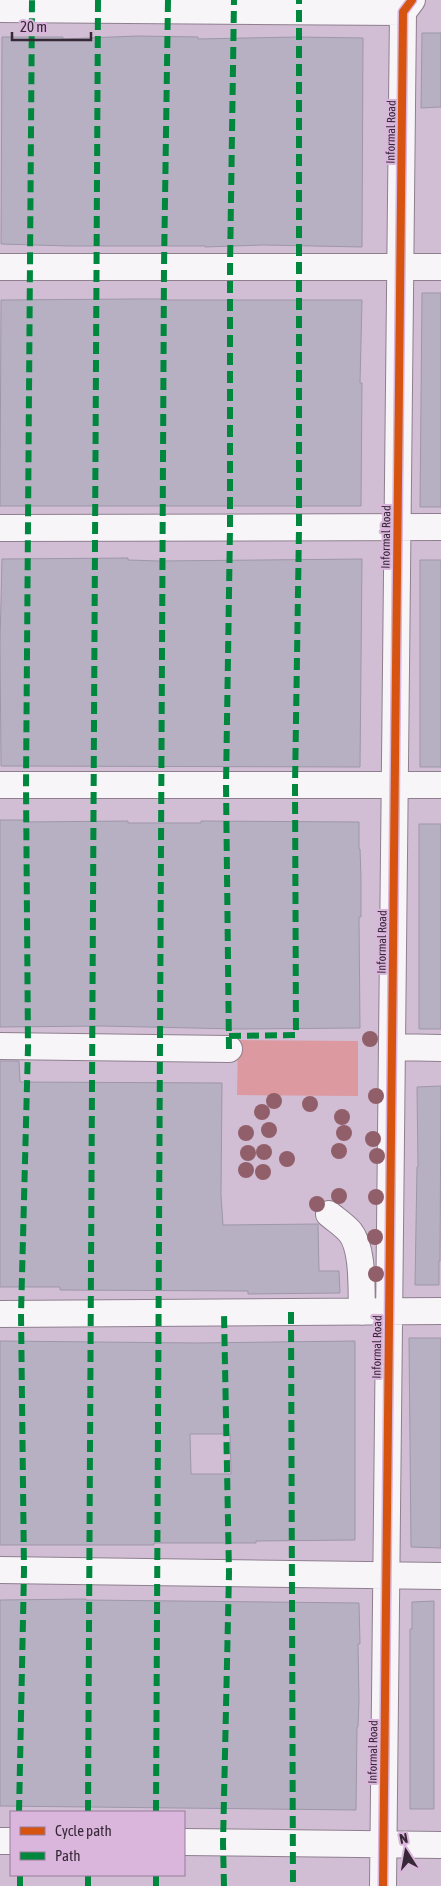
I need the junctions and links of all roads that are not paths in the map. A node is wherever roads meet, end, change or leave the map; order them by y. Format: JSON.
{"nodes":[{"id":1,"x":408,"y":6,"type":"edge"},
{"id":2,"x":0,"y":9,"type":"edge"},
{"id":3,"x":0,"y":267,"type":"edge"},
{"id":4,"x":401,"y":267,"type":"junction"},
{"id":5,"x":441,"y":267,"type":"edge"},
{"id":6,"x":398,"y":527,"type":"junction"},
{"id":7,"x":441,"y":527,"type":"edge"},
{"id":8,"x":0,"y":528,"type":"edge"},
{"id":9,"x":0,"y":785,"type":"edge"},
{"id":10,"x":395,"y":785,"type":"junction"},
{"id":11,"x":441,"y":785,"type":"edge"},
{"id":12,"x":0,"y":1046,"type":"edge"},
{"id":13,"x":392,"y":1047,"type":"junction"},
{"id":14,"x":441,"y":1048,"type":"edge"},
{"id":15,"x":228,"y":1049,"type":"dead end"},
{"id":16,"x":329,"y":1214,"type":"dead end"},
{"id":17,"x":441,"y":1311,"type":"edge"},
{"id":18,"x":362,"y":1312,"type":"junction"},
{"id":19,"x":389,"y":1312,"type":"junction"},
{"id":20,"x":0,"y":1314,"type":"edge"},
{"id":21,"x":0,"y":1570,"type":"edge"},
{"id":22,"x":386,"y":1576,"type":"junction"},
{"id":23,"x":441,"y":1576,"type":"edge"},
{"id":24,"x":185,"y":1842,"type":"edge"},
{"id":25,"x":384,"y":1844,"type":"junction"},
{"id":26,"x":441,"y":1845,"type":"edge"},
{"id":27,"x":383,"y":1886,"type":"edge"}],
"edges":[{"from":1,"to":2,"type":"street","name":"Informal Road"},
{"from":1,"to":4,"type":"street","name":"Informal Road"},
{"from":3,"to":4,"type":"street"},
{"from":4,"to":5,"type":"street"},
{"from":4,"to":6,"type":"street","name":"Informal Road"},
{"from":6,"to":7,"type":"street"},
{"from":6,"to":8,"type":"street"},
{"from":6,"to":10,"type":"street","name":"Informal Road"},
{"from":9,"to":10,"type":"street"},
{"from":10,"to":11,"type":"street"},
{"from":10,"to":13,"type":"street","name":"Informal Road"},
{"from":12,"to":15,"type":"street"},
{"from":13,"to":14,"type":"street"},
{"from":13,"to":19,"type":"street","name":"Informal Road"},
{"from":16,"to":18,"type":"street"},
{"from":17,"to":19,"type":"street"},
{"from":18,"to":19,"type":"street"},
{"from":18,"to":20,"type":"street"},
{"from":19,"to":22,"type":"street","name":"Informal Road"},
{"from":21,"to":22,"type":"street"},
{"from":22,"to":23,"type":"street"},
{"from":22,"to":25,"type":"street","name":"Informal Road"},
{"from":24,"to":25,"type":"street"},
{"from":25,"to":26,"type":"street"},
{"from":25,"to":27,"type":"street","name":"Informal Road"}]}
